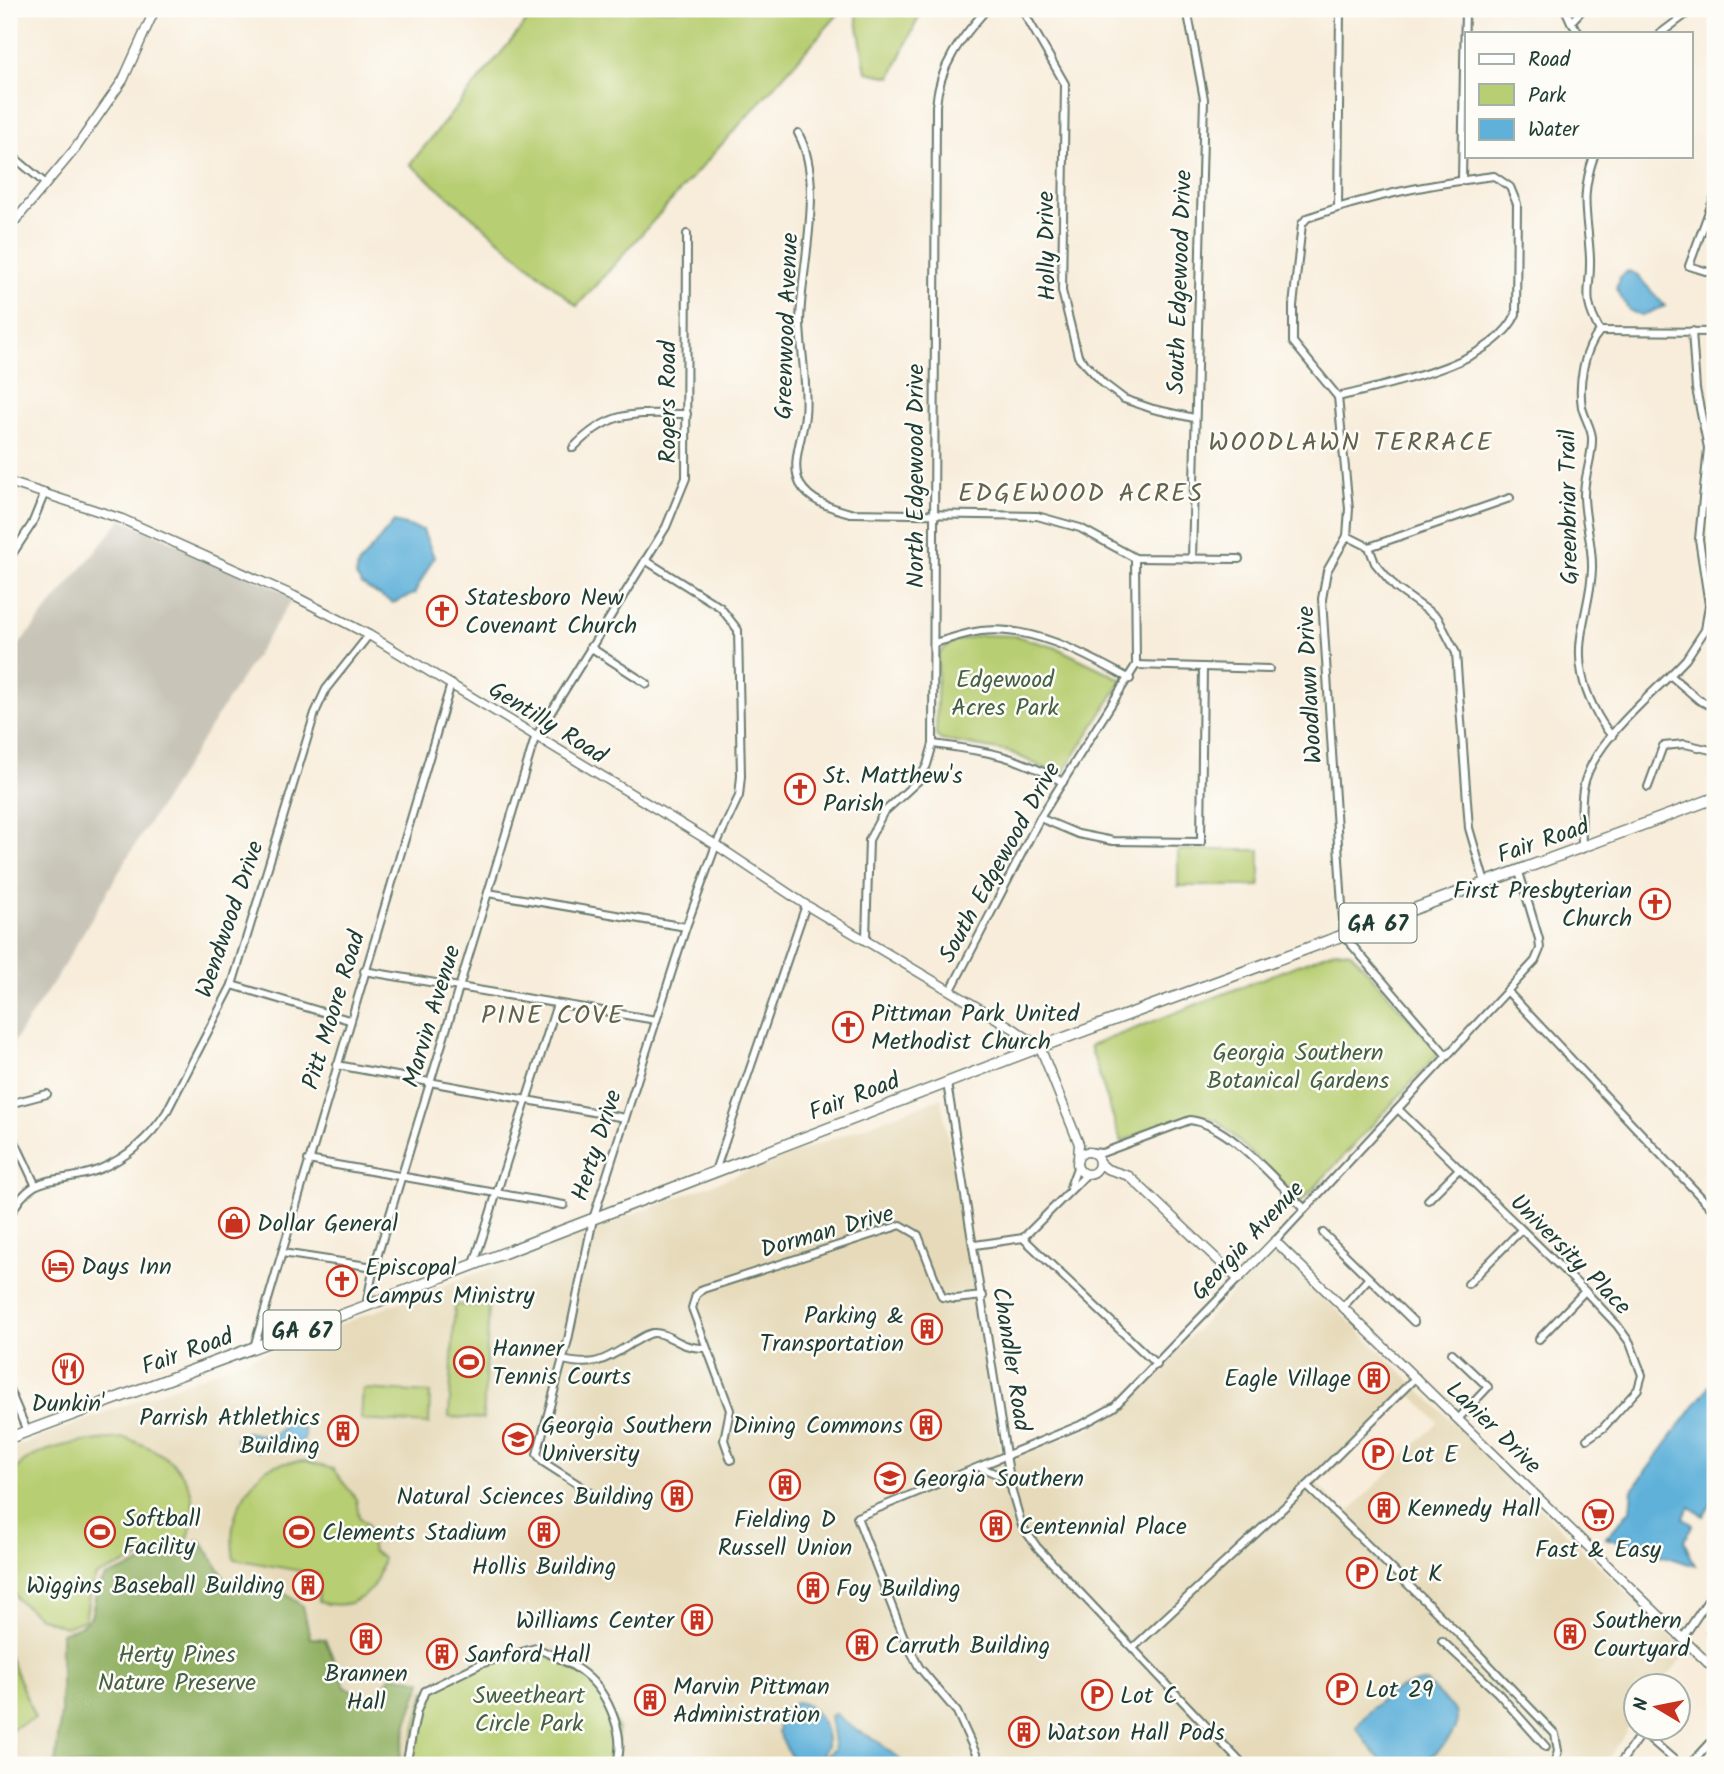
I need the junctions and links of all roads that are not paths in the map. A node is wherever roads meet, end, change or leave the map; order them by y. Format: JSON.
{"nodes":[{"id":1,"x":155,"y":9,"type":"edge"},
{"id":2,"x":987,"y":9,"type":"edge"},
{"id":3,"x":1022,"y":9,"type":"edge"},
{"id":4,"x":1187,"y":9,"type":"edge"},
{"id":5,"x":1340,"y":9,"type":"edge"},
{"id":6,"x":1465,"y":9,"type":"edge"},
{"id":7,"x":1565,"y":9,"type":"edge"},
{"id":8,"x":1583,"y":9,"type":"edge"},
{"id":9,"x":1693,"y":9,"type":"edge"},
{"id":10,"x":1572,"y":22,"type":"junction"},
{"id":11,"x":1578,"y":32,"type":"edge"},
{"id":12,"x":1662,"y":32,"type":"edge"},
{"id":13,"x":798,"y":133,"type":"dead end"},
{"id":14,"x":9,"y":153,"type":"edge"},
{"id":15,"x":1594,"y":158,"type":"edge"},
{"id":16,"x":1462,"y":180,"type":"junction"},
{"id":17,"x":46,"y":184,"type":"junction"},
{"id":18,"x":1715,"y":195,"type":"edge"},
{"id":19,"x":1338,"y":207,"type":"junction"},
{"id":20,"x":9,"y":228,"type":"edge"},
{"id":21,"x":687,"y":234,"type":"dead end"},
{"id":22,"x":1715,"y":274,"type":"edge"},
{"id":23,"x":1600,"y":331,"type":"junction"},
{"id":24,"x":1692,"y":331,"type":"junction"},
{"id":25,"x":1715,"y":332,"type":"edge"},
{"id":26,"x":1338,"y":397,"type":"junction"},
{"id":27,"x":687,"y":414,"type":"junction"},
{"id":28,"x":1194,"y":418,"type":"junction"},
{"id":29,"x":573,"y":448,"type":"dead end"},
{"id":30,"x":9,"y":482,"type":"edge"},
{"id":31,"x":45,"y":492,"type":"junction"},
{"id":32,"x":1510,"y":498,"type":"dead end"},
{"id":33,"x":934,"y":516,"type":"junction"},
{"id":34,"x":1347,"y":536,"type":"junction"},
{"id":35,"x":1369,"y":547,"type":"junction"},
{"id":36,"x":1135,"y":558,"type":"junction"},
{"id":37,"x":9,"y":559,"type":"edge"},
{"id":38,"x":1192,"y":559,"type":"junction"},
{"id":39,"x":1239,"y":559,"type":"dead end"},
{"id":40,"x":645,"y":560,"type":"junction"},
{"id":41,"x":369,"y":635,"type":"junction"},
{"id":42,"x":934,"y":643,"type":"junction"},
{"id":43,"x":590,"y":647,"type":"junction"},
{"id":44,"x":1136,"y":665,"type":"junction"},
{"id":45,"x":1203,"y":667,"type":"junction"},
{"id":46,"x":1269,"y":669,"type":"dead end"},
{"id":47,"x":1671,"y":676,"type":"junction"},
{"id":48,"x":1130,"y":679,"type":"junction"},
{"id":49,"x":451,"y":684,"type":"junction"},
{"id":50,"x":648,"y":684,"type":"dead end"},
{"id":51,"x":1715,"y":708,"type":"edge"},
{"id":52,"x":1612,"y":736,"type":"junction"},
{"id":53,"x":535,"y":738,"type":"junction"},
{"id":54,"x":933,"y":744,"type":"junction"},
{"id":55,"x":1715,"y":751,"type":"edge"},
{"id":56,"x":1063,"y":782,"type":"junction"},
{"id":57,"x":1648,"y":786,"type":"dead end"},
{"id":58,"x":1715,"y":798,"type":"edge"},
{"id":59,"x":1040,"y":818,"type":"junction"},
{"id":60,"x":716,"y":845,"type":"junction"},
{"id":61,"x":1582,"y":849,"type":"junction"},
{"id":62,"x":1519,"y":872,"type":"junction"},
{"id":63,"x":1485,"y":883,"type":"junction"},
{"id":64,"x":488,"y":893,"type":"junction"},
{"id":65,"x":806,"y":905,"type":"junction"},
{"id":66,"x":687,"y":927,"type":"junction"},
{"id":67,"x":1344,"y":936,"type":"junction"},
{"id":68,"x":866,"y":938,"type":"junction"},
{"id":69,"x":364,"y":971,"type":"junction"},
{"id":70,"x":232,"y":985,"type":"junction"},
{"id":71,"x":460,"y":987,"type":"junction"},
{"id":72,"x":951,"y":990,"type":"junction"},
{"id":73,"x":1507,"y":991,"type":"junction"},
{"id":74,"x":557,"y":1004,"type":"junction"},
{"id":75,"x":349,"y":1020,"type":"junction"},
{"id":76,"x":656,"y":1020,"type":"junction"},
{"id":77,"x":1040,"y":1047,"type":"junction"},
{"id":78,"x":1447,"y":1056,"type":"junction"},
{"id":79,"x":337,"y":1065,"type":"junction"},
{"id":80,"x":431,"y":1082,"type":"junction"},
{"id":81,"x":947,"y":1083,"type":"junction"},
{"id":82,"x":47,"y":1094,"type":"dead end"},
{"id":83,"x":527,"y":1100,"type":"junction"},
{"id":84,"x":9,"y":1104,"type":"edge"},
{"id":85,"x":1398,"y":1109,"type":"junction"},
{"id":86,"x":625,"y":1118,"type":"junction"},
{"id":87,"x":9,"y":1129,"type":"edge"},
{"id":88,"x":1079,"y":1144,"type":"junction"},
{"id":89,"x":1089,"y":1152,"type":"junction"},
{"id":90,"x":1100,"y":1158,"type":"junction"},
{"id":91,"x":308,"y":1160,"type":"junction"},
{"id":92,"x":1078,"y":1162,"type":"junction"},
{"id":93,"x":1459,"y":1168,"type":"junction"},
{"id":94,"x":1107,"y":1169,"type":"junction"},
{"id":95,"x":714,"y":1173,"type":"junction"},
{"id":96,"x":1090,"y":1173,"type":"junction"},
{"id":97,"x":402,"y":1177,"type":"junction"},
{"id":98,"x":35,"y":1184,"type":"junction"},
{"id":99,"x":1070,"y":1188,"type":"junction"},
{"id":100,"x":498,"y":1192,"type":"junction"},
{"id":101,"x":1428,"y":1200,"type":"dead end"},
{"id":102,"x":564,"y":1205,"type":"dead end"},
{"id":103,"x":1304,"y":1208,"type":"junction"},
{"id":104,"x":1715,"y":1212,"type":"edge"},
{"id":105,"x":9,"y":1217,"type":"edge"},
{"id":106,"x":593,"y":1219,"type":"junction"},
{"id":107,"x":1521,"y":1230,"type":"junction"},
{"id":108,"x":1323,"y":1233,"type":"dead end"},
{"id":109,"x":1023,"y":1238,"type":"junction"},
{"id":110,"x":1275,"y":1241,"type":"junction"},
{"id":111,"x":975,"y":1245,"type":"junction"},
{"id":112,"x":282,"y":1252,"type":"junction"},
{"id":113,"x":474,"y":1264,"type":"junction"},
{"id":114,"x":374,"y":1267,"type":"junction"},
{"id":115,"x":1238,"y":1279,"type":"junction"},
{"id":116,"x":1368,"y":1279,"type":"junction"},
{"id":117,"x":1468,"y":1284,"type":"dead end"},
{"id":118,"x":1585,"y":1292,"type":"junction"},
{"id":119,"x":982,"y":1296,"type":"junction"},
{"id":120,"x":366,"y":1306,"type":"junction"},
{"id":121,"x":1343,"y":1307,"type":"junction"},
{"id":122,"x":1414,"y":1322,"type":"dead end"},
{"id":123,"x":1539,"y":1339,"type":"dead end"},
{"id":124,"x":254,"y":1348,"type":"junction"},
{"id":125,"x":705,"y":1348,"type":"junction"},
{"id":126,"x":1452,"y":1353,"type":"dead end"},
{"id":127,"x":563,"y":1360,"type":"junction"},
{"id":128,"x":1157,"y":1365,"type":"junction"},
{"id":129,"x":1416,"y":1377,"type":"junction"},
{"id":130,"x":9,"y":1389,"type":"edge"},
{"id":131,"x":1458,"y":1419,"type":"junction"},
{"id":132,"x":27,"y":1431,"type":"junction"},
{"id":133,"x":9,"y":1438,"type":"edge"},
{"id":134,"x":1587,"y":1439,"type":"dead end"},
{"id":135,"x":1008,"y":1455,"type":"junction"},
{"id":136,"x":731,"y":1460,"type":"dead end"},
{"id":137,"x":980,"y":1466,"type":"junction"},
{"id":138,"x":1307,"y":1486,"type":"junction"},
{"id":139,"x":1012,"y":1488,"type":"junction"},
{"id":140,"x":604,"y":1501,"type":"dead end"},
{"id":141,"x":1715,"y":1590,"type":"edge"},
{"id":142,"x":1715,"y":1619,"type":"edge"},
{"id":143,"x":1682,"y":1639,"type":"junction"},
{"id":144,"x":1715,"y":1640,"type":"edge"},
{"id":145,"x":1442,"y":1641,"type":"dead end"},
{"id":146,"x":1472,"y":1646,"type":"junction"},
{"id":147,"x":1134,"y":1647,"type":"junction"},
{"id":148,"x":1461,"y":1659,"type":"junction"},
{"id":149,"x":1714,"y":1668,"type":"edge"},
{"id":150,"x":1507,"y":1681,"type":"junction"},
{"id":151,"x":1497,"y":1692,"type":"junction"},
{"id":152,"x":1715,"y":1738,"type":"edge"},
{"id":153,"x":1546,"y":1747,"type":"dead end"},
{"id":154,"x":406,"y":1765,"type":"edge"},
{"id":155,"x":616,"y":1765,"type":"edge"},
{"id":156,"x":981,"y":1765,"type":"edge"},
{"id":157,"x":1243,"y":1765,"type":"edge"},
{"id":158,"x":1554,"y":1765,"type":"edge"},
{"id":159,"x":1619,"y":1765,"type":"edge"},
{"id":160,"x":1680,"y":1765,"type":"edge"},
{"id":161,"x":1690,"y":1765,"type":"edge"}],
"edges":[{"from":1,"to":17,"type":"street"},
{"from":2,"to":33,"type":"street","name":"North Edgewood Drive"},
{"from":3,"to":28,"type":"street","name":"Holly Drive"},
{"from":4,"to":28,"type":"street","name":"South Edgewood Drive"},
{"from":5,"to":19,"type":"street"},
{"from":6,"to":16,"type":"street"},
{"from":7,"to":10,"type":"street"},
{"from":8,"to":10,"type":"street"},
{"from":9,"to":12,"type":"street"},
{"from":10,"to":11,"type":"street"},
{"from":13,"to":33,"type":"street","name":"Greenwood Avenue"},
{"from":14,"to":17,"type":"street"},
{"from":15,"to":23,"type":"street"},
{"from":16,"to":19,"type":"street"},
{"from":16,"to":26,"type":"street"},
{"from":17,"to":20,"type":"street"},
{"from":18,"to":22,"type":"street"},
{"from":19,"to":26,"type":"street"},
{"from":21,"to":27,"type":"street","name":"Rogers Road"},
{"from":23,"to":24,"type":"street"},
{"from":23,"to":52,"type":"street","name":"Greenbriar Trail"},
{"from":24,"to":25,"type":"street"},
{"from":24,"to":47,"type":"street"},
{"from":26,"to":34,"type":"street","name":"Woodlawn Drive"},
{"from":27,"to":29,"type":"street"},
{"from":27,"to":40,"type":"street","name":"Rogers Road"},
{"from":28,"to":38,"type":"street","name":"South Edgewood Drive"},
{"from":30,"to":31,"type":"street","name":"Gentilly Road"},
{"from":31,"to":37,"type":"street"},
{"from":31,"to":41,"type":"street","name":"Gentilly Road"},
{"from":32,"to":35,"type":"street"},
{"from":33,"to":36,"type":"street","name":"Greenwood Avenue"},
{"from":33,"to":42,"type":"street","name":"North Edgewood Drive"},
{"from":34,"to":35,"type":"street"},
{"from":34,"to":67,"type":"street","name":"Woodlawn Drive"},
{"from":35,"to":63,"type":"street"},
{"from":36,"to":38,"type":"street","name":"Greenwood Avenue"},
{"from":36,"to":44,"type":"street","name":"South Edgewood Drive"},
{"from":38,"to":39,"type":"street","name":"Greenwood Avenue"},
{"from":40,"to":43,"type":"street","name":"Rogers Road"},
{"from":40,"to":60,"type":"street","name":"Herty Drive"},
{"from":41,"to":49,"type":"street","name":"Gentilly Road"},
{"from":41,"to":70,"type":"street","name":"Wendwood Drive"},
{"from":42,"to":48,"type":"street"},
{"from":42,"to":54,"type":"street","name":"North Edgewood Drive"},
{"from":43,"to":50,"type":"street"},
{"from":43,"to":53,"type":"street","name":"Rogers Road"},
{"from":44,"to":45,"type":"street"},
{"from":44,"to":48,"type":"street","name":"South Edgewood Drive"},
{"from":45,"to":46,"type":"street"},
{"from":45,"to":59,"type":"street"},
{"from":47,"to":51,"type":"street"},
{"from":47,"to":52,"type":"street"},
{"from":48,"to":56,"type":"street","name":"South Edgewood Drive"},
{"from":49,"to":53,"type":"street","name":"Gentilly Road"},
{"from":49,"to":69,"type":"street","name":"Pitt Moore Road"},
{"from":52,"to":61,"type":"street"},
{"from":53,"to":60,"type":"street","name":"Gentilly Road"},
{"from":53,"to":64,"type":"street","name":"Marvin Avenue"},
{"from":54,"to":56,"type":"street"},
{"from":54,"to":68,"type":"street","name":"North Edgewood Drive"},
{"from":55,"to":57,"type":"street"},
{"from":56,"to":59,"type":"street","name":"South Edgewood Drive"},
{"from":58,"to":61,"type":"main road","name":"Fair Road","number":"GA 67"},
{"from":59,"to":72,"type":"street","name":"South Edgewood Drive"},
{"from":60,"to":65,"type":"street","name":"Gentilly Road"},
{"from":60,"to":66,"type":"street","name":"Herty Drive"},
{"from":61,"to":62,"type":"main road","name":"Fair Road","number":"GA 67"},
{"from":62,"to":63,"type":"main road","name":"Fair Road","number":"GA 67"},
{"from":62,"to":73,"type":"street","name":"Georgia Avenue"},
{"from":63,"to":67,"type":"main road","name":"Fair Road","number":"GA 67"},
{"from":64,"to":66,"type":"street"},
{"from":64,"to":71,"type":"street","name":"Marvin Avenue"},
{"from":65,"to":68,"type":"street","name":"Gentilly Road"},
{"from":65,"to":95,"type":"street"},
{"from":66,"to":76,"type":"street","name":"Herty Drive"},
{"from":67,"to":77,"type":"main road","name":"Fair Road","number":"GA 67"},
{"from":67,"to":78,"type":"street"},
{"from":68,"to":72,"type":"street","name":"Gentilly Road"},
{"from":69,"to":71,"type":"street"},
{"from":69,"to":75,"type":"street","name":"Pitt Moore Road"},
{"from":70,"to":75,"type":"street"},
{"from":70,"to":98,"type":"street","name":"Wendwood Drive"},
{"from":71,"to":74,"type":"street"},
{"from":71,"to":80,"type":"street","name":"Marvin Avenue"},
{"from":72,"to":77,"type":"street","name":"Gentilly Road"},
{"from":73,"to":78,"type":"street","name":"Georgia Avenue"},
{"from":73,"to":104,"type":"street"},
{"from":74,"to":76,"type":"street"},
{"from":74,"to":83,"type":"street"},
{"from":75,"to":79,"type":"street","name":"Pitt Moore Road"},
{"from":76,"to":86,"type":"street","name":"Herty Drive"},
{"from":77,"to":81,"type":"main road","name":"Fair Road","number":"GA 67"},
{"from":77,"to":88,"type":"street"},
{"from":78,"to":85,"type":"street","name":"Georgia Avenue"},
{"from":79,"to":80,"type":"street"},
{"from":79,"to":91,"type":"street","name":"Pitt Moore Road"},
{"from":80,"to":83,"type":"street"},
{"from":80,"to":97,"type":"street","name":"Marvin Avenue"},
{"from":81,"to":95,"type":"main road","name":"Fair Road","number":"GA 67"},
{"from":81,"to":111,"type":"street","name":"Chandler Road"},
{"from":82,"to":84,"type":"street"},
{"from":83,"to":86,"type":"street"},
{"from":83,"to":100,"type":"street"},
{"from":85,"to":93,"type":"street","name":"University Place"},
{"from":85,"to":103,"type":"street","name":"Georgia Avenue"},
{"from":86,"to":106,"type":"street","name":"Herty Drive"},
{"from":87,"to":98,"type":"street"},
{"from":88,"to":89,"type":"street"},
{"from":88,"to":92,"type":"street"},
{"from":89,"to":90,"type":"street"},
{"from":89,"to":92,"type":"street"},
{"from":90,"to":94,"type":"street"},
{"from":90,"to":96,"type":"street"},
{"from":90,"to":103,"type":"street"},
{"from":91,"to":97,"type":"street"},
{"from":91,"to":112,"type":"street","name":"Pitt Moore Road"},
{"from":92,"to":96,"type":"street"},
{"from":92,"to":99,"type":"street"},
{"from":93,"to":101,"type":"street"},
{"from":93,"to":107,"type":"street","name":"University Place"},
{"from":94,"to":96,"type":"street"},
{"from":94,"to":115,"type":"street"},
{"from":95,"to":106,"type":"main road","name":"Fair Road","number":"GA 67"},
{"from":96,"to":99,"type":"street"},
{"from":97,"to":100,"type":"street"},
{"from":97,"to":114,"type":"street","name":"Marvin Avenue"},
{"from":98,"to":105,"type":"street"},
{"from":99,"to":109,"type":"street"},
{"from":100,"to":102,"type":"street"},
{"from":100,"to":113,"type":"street"},
{"from":103,"to":110,"type":"street","name":"Georgia Avenue"},
{"from":106,"to":113,"type":"main road","name":"Fair Road","number":"GA 67"},
{"from":106,"to":127,"type":"street","name":"Herty Drive"},
{"from":107,"to":117,"type":"street"},
{"from":107,"to":118,"type":"street","name":"University Place"},
{"from":108,"to":116,"type":"street"},
{"from":109,"to":111,"type":"street"},
{"from":109,"to":128,"type":"street"},
{"from":110,"to":115,"type":"street","name":"Georgia Avenue"},
{"from":110,"to":121,"type":"street","name":"Lanier Drive"},
{"from":111,"to":119,"type":"street","name":"Chandler Road"},
{"from":112,"to":114,"type":"street"},
{"from":112,"to":124,"type":"street","name":"Pitt Moore Road"},
{"from":113,"to":120,"type":"main road","name":"Fair Road","number":"GA 67"},
{"from":114,"to":120,"type":"street","name":"Marvin Avenue"},
{"from":115,"to":128,"type":"street","name":"Georgia Avenue"},
{"from":116,"to":121,"type":"street"},
{"from":116,"to":122,"type":"street"},
{"from":118,"to":123,"type":"street"},
{"from":118,"to":134,"type":"street","name":"University Place"},
{"from":119,"to":125,"type":"street","name":"Dorman Drive"},
{"from":119,"to":135,"type":"street","name":"Chandler Road"},
{"from":120,"to":124,"type":"main road","name":"Fair Road","number":"GA 67"},
{"from":121,"to":129,"type":"street","name":"Lanier Drive"},
{"from":124,"to":132,"type":"main road","name":"Fair Road","number":"GA 67"},
{"from":125,"to":127,"type":"street"},
{"from":125,"to":136,"type":"street","name":"Dorman Drive"},
{"from":126,"to":131,"type":"street"},
{"from":127,"to":140,"type":"street","name":"Herty Drive"},
{"from":128,"to":135,"type":"street","name":"Georgia Avenue"},
{"from":129,"to":131,"type":"street","name":"Lanier Drive"},
{"from":129,"to":138,"type":"street"},
{"from":130,"to":132,"type":"street"},
{"from":131,"to":143,"type":"street","name":"Lanier Drive"},
{"from":132,"to":133,"type":"main road","name":"Fair Road","number":"GA 67"},
{"from":135,"to":137,"type":"street","name":"Georgia Avenue"},
{"from":135,"to":139,"type":"street","name":"Chandler Road"},
{"from":137,"to":139,"type":"street"},
{"from":137,"to":156,"type":"street","name":"Georgia Avenue"},
{"from":138,"to":146,"type":"street"},
{"from":138,"to":147,"type":"street"},
{"from":139,"to":147,"type":"street","name":"Chandler Road"},
{"from":141,"to":143,"type":"street"},
{"from":142,"to":144,"type":"street"},
{"from":143,"to":149,"type":"street","name":"Lanier Drive"},
{"from":145,"to":148,"type":"street"},
{"from":146,"to":148,"type":"street"},
{"from":146,"to":150,"type":"street"},
{"from":147,"to":157,"type":"street","name":"Chandler Road"},
{"from":148,"to":151,"type":"street"},
{"from":150,"to":151,"type":"street"},
{"from":150,"to":158,"type":"street"},
{"from":151,"to":153,"type":"street"},
{"from":152,"to":161,"type":"street"},
{"from":154,"to":155,"type":"street"},
{"from":159,"to":160,"type":"street"}]}
